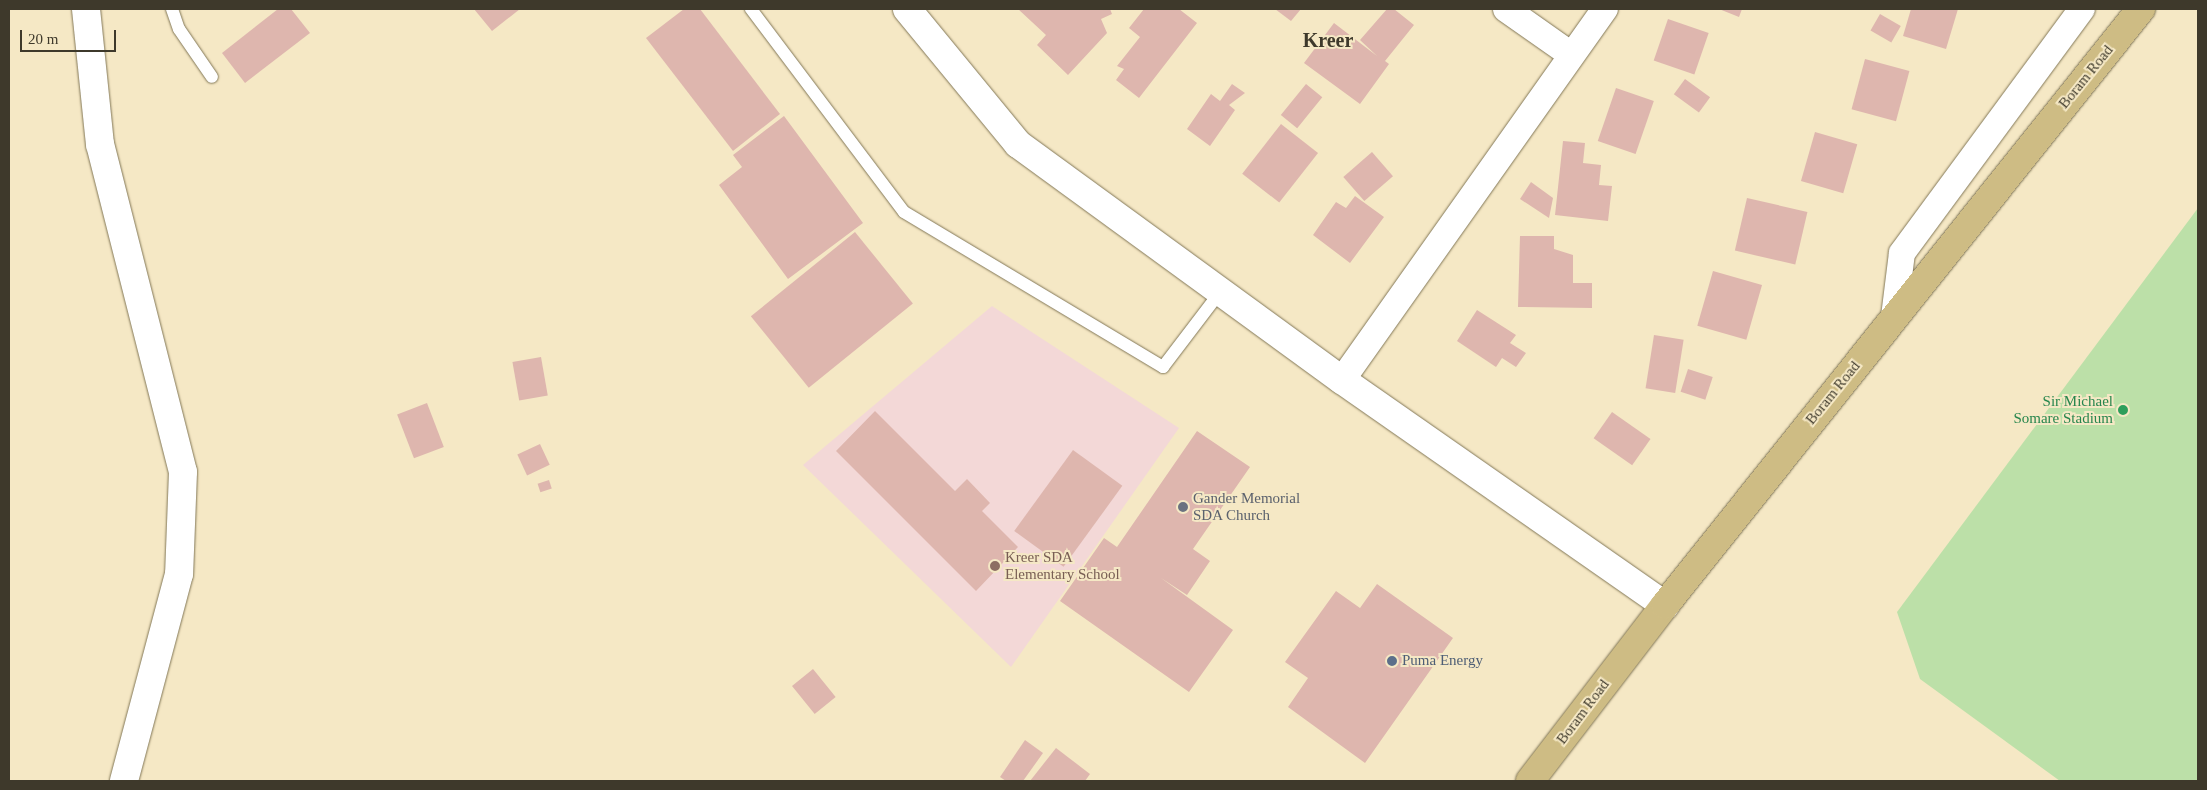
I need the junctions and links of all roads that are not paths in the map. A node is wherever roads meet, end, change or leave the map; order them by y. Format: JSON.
{"nodes":[{"id":1,"x":86,"y":9,"type":"edge"},
{"id":2,"x":172,"y":9,"type":"edge"},
{"id":3,"x":751,"y":9,"type":"edge"},
{"id":4,"x":907,"y":9,"type":"edge"},
{"id":5,"x":1506,"y":9,"type":"edge"},
{"id":6,"x":1605,"y":9,"type":"edge"},
{"id":7,"x":2082,"y":9,"type":"edge"},
{"id":8,"x":2140,"y":9,"type":"edge"},
{"id":9,"x":1570,"y":54,"type":"junction"},
{"id":10,"x":212,"y":77,"type":"dead end"},
{"id":11,"x":1221,"y":291,"type":"junction"},
{"id":12,"x":1894,"y":317,"type":"junction"},
{"id":13,"x":1342,"y":380,"type":"junction"},
{"id":14,"x":1665,"y":605,"type":"junction"},
{"id":15,"x":124,"y":781,"type":"edge"},
{"id":16,"x":1530,"y":781,"type":"edge"}],
"edges":[{"from":1,"to":15,"type":"street"},
{"from":2,"to":10,"type":"lane"},
{"from":3,"to":11,"type":"lane"},
{"from":4,"to":11,"type":"street"},
{"from":5,"to":9,"type":"street"},
{"from":6,"to":9,"type":"street"},
{"from":7,"to":12,"type":"street"},
{"from":8,"to":12,"type":"main road","name":"Boram Road"},
{"from":9,"to":13,"type":"street"},
{"from":11,"to":13,"type":"street"},
{"from":12,"to":14,"type":"main road","name":"Boram Road"},
{"from":13,"to":14,"type":"street"},
{"from":14,"to":16,"type":"main road","name":"Boram Road"}]}
